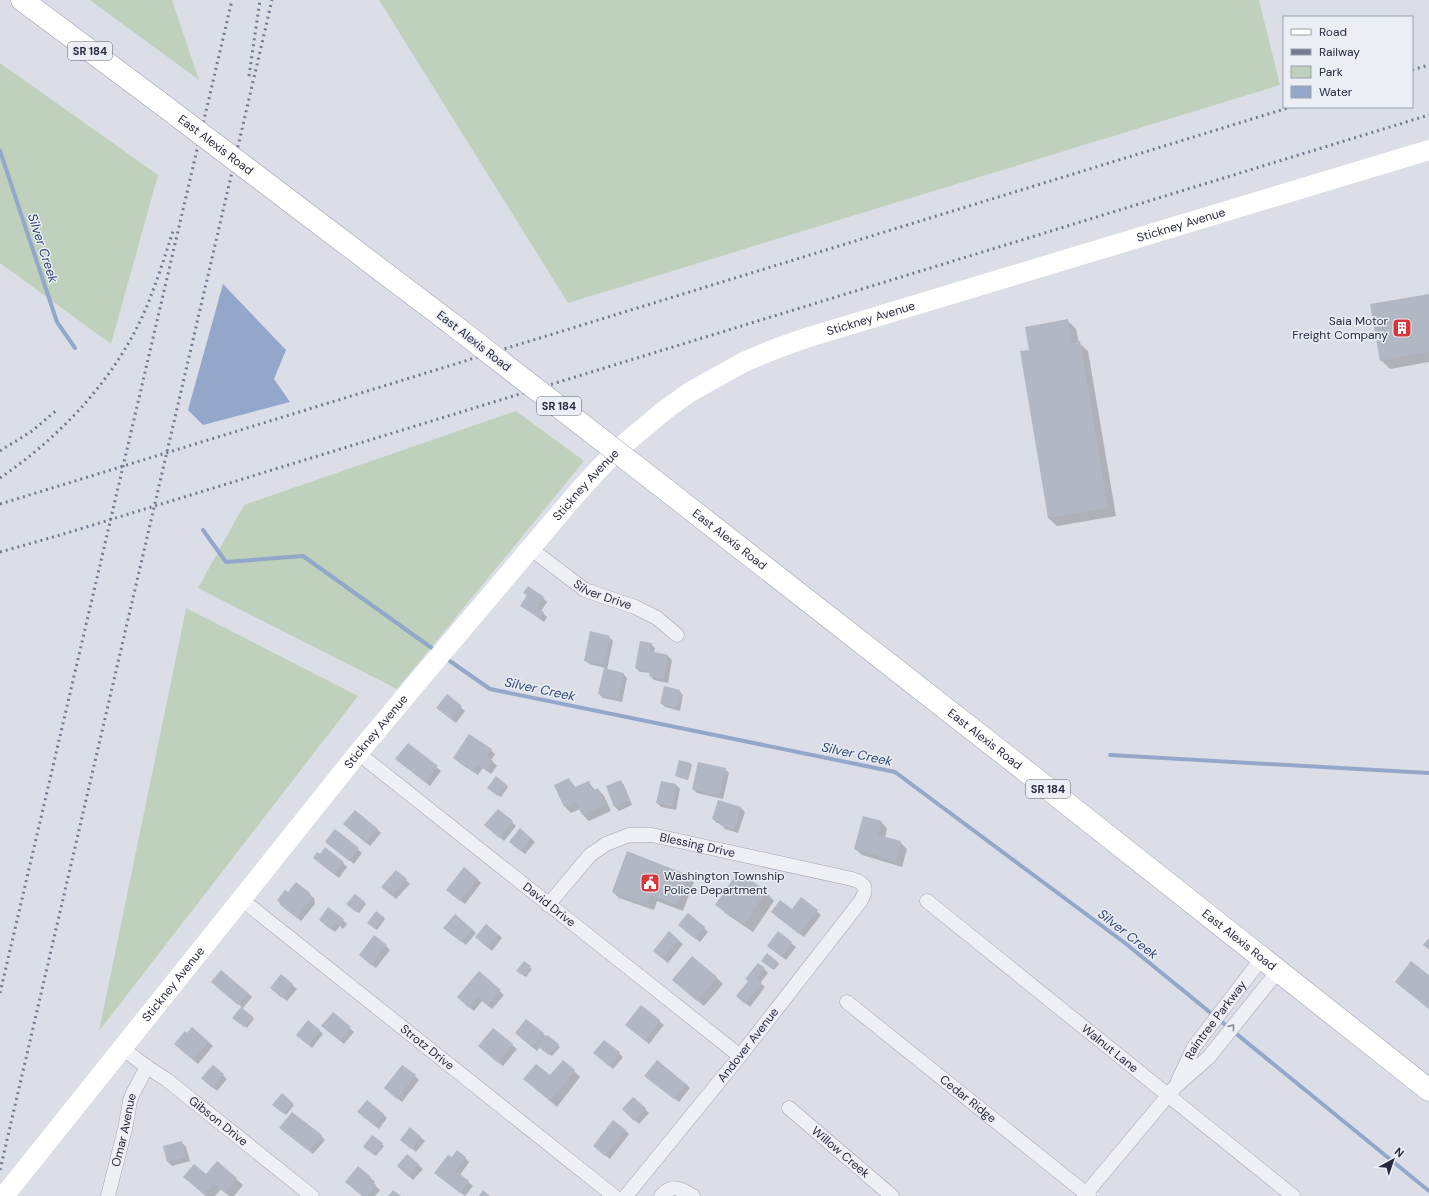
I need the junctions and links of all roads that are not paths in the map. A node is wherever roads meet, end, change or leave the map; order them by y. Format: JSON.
{"nodes":[{"id":1,"x":22,"y":0,"type":"edge"},
{"id":2,"x":1429,"y":150,"type":"edge"},
{"id":3,"x":531,"y":549,"type":"junction"},
{"id":4,"x":677,"y":635,"type":"dead end"},
{"id":5,"x":358,"y":753,"type":"junction"},
{"id":6,"x":865,"y":891,"type":"joint"},
{"id":7,"x":241,"y":899,"type":"junction"},
{"id":8,"x":928,"y":901,"type":"dead end"},
{"id":9,"x":548,"y":905,"type":"junction"},
{"id":10,"x":1270,"y":965,"type":"junction"},
{"id":11,"x":847,"y":1002,"type":"dead end"},
{"id":12,"x":122,"y":1048,"type":"junction"},
{"id":13,"x":740,"y":1056,"type":"junction"},
{"id":14,"x":147,"y":1067,"type":"junction"},
{"id":15,"x":1172,"y":1090,"type":"junction"},
{"id":16,"x":1429,"y":1090,"type":"edge"},
{"id":17,"x":789,"y":1108,"type":"dead end"},
{"id":18,"x":1086,"y":1195,"type":"edge"},
{"id":19,"x":4,"y":1196,"type":"edge"},
{"id":20,"x":108,"y":1196,"type":"edge"},
{"id":21,"x":312,"y":1196,"type":"edge"},
{"id":22,"x":614,"y":1196,"type":"edge"},
{"id":23,"x":626,"y":1196,"type":"edge"},
{"id":24,"x":661,"y":1196,"type":"edge"},
{"id":25,"x":693,"y":1196,"type":"edge"},
{"id":26,"x":892,"y":1196,"type":"edge"},
{"id":27,"x":1293,"y":1196,"type":"edge"}],
"edges":[{"from":1,"to":10,"type":"main road","name":"East Alexis Road","number":"SR 184","bridge":true},
{"from":2,"to":3,"type":"street","name":"Stickney Avenue"},
{"from":3,"to":4,"type":"street","name":"Silver Drive"},
{"from":3,"to":5,"type":"street","name":"Stickney Avenue"},
{"from":5,"to":7,"type":"street","name":"Stickney Avenue"},
{"from":5,"to":9,"type":"street","name":"David Drive"},
{"from":6,"to":9,"type":"street","name":"Blessing Drive"},
{"from":6,"to":13,"type":"street","name":"Andover Avenue"},
{"from":7,"to":12,"type":"street","name":"Stickney Avenue"},
{"from":7,"to":22,"type":"street","name":"Strotz Drive"},
{"from":8,"to":15,"type":"street","name":"Walnut Lane"},
{"from":9,"to":13,"type":"street","name":"David Drive"},
{"from":15,"to":10,"type":"street","name":"Raintree Parkway","one_way":true},
{"from":10,"to":15,"type":"street","name":"Raintree Parkway"},
{"from":10,"to":16,"type":"main road","name":"East Alexis Road","number":"SR 184"},
{"from":11,"to":18,"type":"street","name":"Cedar Ridge"},
{"from":12,"to":14,"type":"street","name":"Gibson Drive"},
{"from":12,"to":19,"type":"street","name":"Stickney Avenue"},
{"from":13,"to":23,"type":"street","name":"Andover Avenue"},
{"from":14,"to":20,"type":"street","name":"Omar Avenue"},
{"from":14,"to":21,"type":"street","name":"Gibson Drive"},
{"from":15,"to":18,"type":"street","name":"Raintree Parkway"},
{"from":15,"to":27,"type":"street","name":"Walnut Lane"},
{"from":17,"to":26,"type":"street","name":"Willow Creek"},
{"from":24,"to":25,"type":"street"}]}
